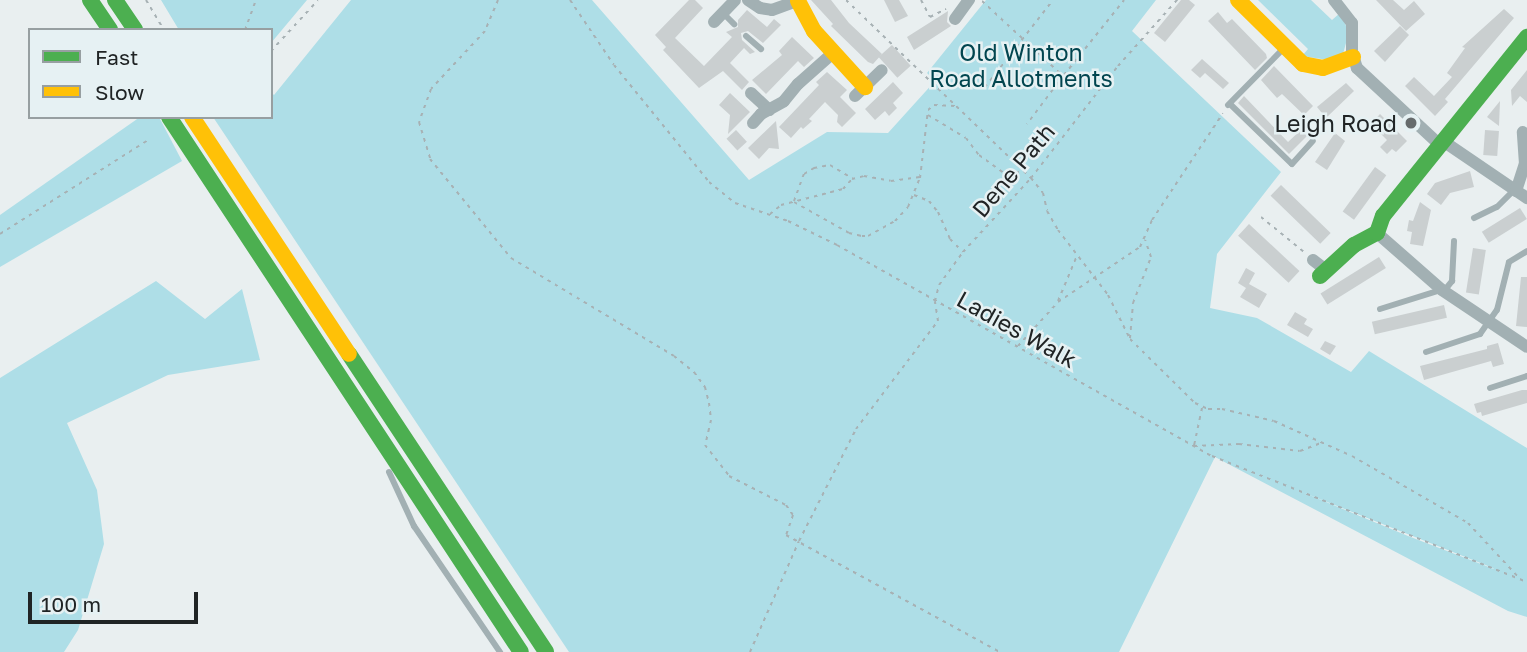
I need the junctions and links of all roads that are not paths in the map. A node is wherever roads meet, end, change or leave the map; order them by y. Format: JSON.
{"nodes":[{"id":1,"x":90,"y":0,"type":"edge"},
{"id":2,"x":115,"y":0,"type":"edge"},
{"id":3,"x":735,"y":0,"type":"edge"},
{"id":4,"x":748,"y":0,"type":"edge"},
{"id":5,"x":969,"y":0,"type":"edge"},
{"id":6,"x":1238,"y":0,"type":"edge"},
{"id":7,"x":1334,"y":0,"type":"edge"},
{"id":8,"x":798,"y":1,"type":"edge"},
{"id":9,"x":719,"y":18,"type":"joint"},
{"id":10,"x":955,"y":19,"type":"road end"},
{"id":11,"x":734,"y":24,"type":"dead end"},
{"id":12,"x":109,"y":28,"type":"edge"},
{"id":13,"x":134,"y":28,"type":"edge"},
{"id":14,"x":747,"y":36,"type":"dead end"},
{"id":15,"x":1526,"y":39,"type":"edge"},
{"id":16,"x":1286,"y":47,"type":"junction"},
{"id":17,"x":761,"y":49,"type":"dead end"},
{"id":18,"x":833,"y":53,"type":"junction"},
{"id":19,"x":1353,"y":57,"type":"junction"},
{"id":20,"x":882,"y":70,"type":"dead end"},
{"id":21,"x":860,"y":91,"type":"joint"},
{"id":22,"x":751,"y":93,"type":"dead end"},
{"id":23,"x":769,"y":110,"type":"junction"},
{"id":24,"x":170,"y":119,"type":"edge"},
{"id":25,"x":193,"y":119,"type":"edge"},
{"id":26,"x":753,"y":123,"type":"dead end"},
{"id":27,"x":1523,"y":132,"type":"dead end"},
{"id":28,"x":1313,"y":141,"type":"dead end"},
{"id":29,"x":1441,"y":143,"type":"junction"},
{"id":30,"x":1519,"y":193,"type":"edge"},
{"id":31,"x":1474,"y":218,"type":"dead end"},
{"id":32,"x":1377,"y":233,"type":"junction"},
{"id":33,"x":1454,"y":241,"type":"dead end"},
{"id":34,"x":1527,"y":251,"type":"edge"},
{"id":35,"x":1313,"y":260,"type":"road end"},
{"id":36,"x":1323,"y":273,"type":"joint"},
{"id":37,"x":1443,"y":290,"type":"junction"},
{"id":38,"x":1380,"y":309,"type":"dead end"},
{"id":39,"x":1490,"y":322,"type":"junction"},
{"id":40,"x":1527,"y":347,"type":"edge"},
{"id":41,"x":1426,"y":352,"type":"dead end"},
{"id":42,"x":1527,"y":376,"type":"edge"},
{"id":43,"x":1490,"y":388,"type":"dead end"},
{"id":44,"x":356,"y":400,"type":"junction"},
{"id":45,"x":500,"y":652,"type":"edge"},
{"id":46,"x":522,"y":652,"type":"edge"},
{"id":47,"x":546,"y":652,"type":"edge"}],
"edges":[{"from":1,"to":12,"type":"main road"},
{"from":2,"to":13,"type":"main road"},
{"from":3,"to":9,"type":"street"},
{"from":4,"to":8,"type":"street"},
{"from":5,"to":10,"type":"street"},
{"from":6,"to":16,"type":"main road"},
{"from":7,"to":19,"type":"street"},
{"from":8,"to":18,"type":"main road"},
{"from":9,"to":11,"type":"lane"},
{"from":14,"to":17,"type":"lane"},
{"from":15,"to":29,"type":"main road"},
{"from":16,"to":19,"type":"main road"},
{"from":16,"to":28,"type":"lane"},
{"from":18,"to":21,"type":"main road"},
{"from":18,"to":23,"type":"street"},
{"from":19,"to":29,"type":"street"},
{"from":20,"to":21,"type":"street"},
{"from":22,"to":23,"type":"street"},
{"from":23,"to":26,"type":"street"},
{"from":24,"to":44,"type":"main road"},
{"from":25,"to":47,"type":"main road"},
{"from":27,"to":30,"type":"street"},
{"from":29,"to":30,"type":"street"},
{"from":29,"to":32,"type":"main road"},
{"from":30,"to":31,"type":"lane"},
{"from":32,"to":36,"type":"main road"},
{"from":32,"to":37,"type":"street"},
{"from":33,"to":37,"type":"lane"},
{"from":34,"to":39,"type":"lane"},
{"from":35,"to":36,"type":"street"},
{"from":37,"to":38,"type":"lane"},
{"from":37,"to":39,"type":"street"},
{"from":39,"to":40,"type":"street"},
{"from":39,"to":41,"type":"lane"},
{"from":42,"to":43,"type":"lane"},
{"from":44,"to":45,"type":"lane"},
{"from":44,"to":46,"type":"main road"}]}
